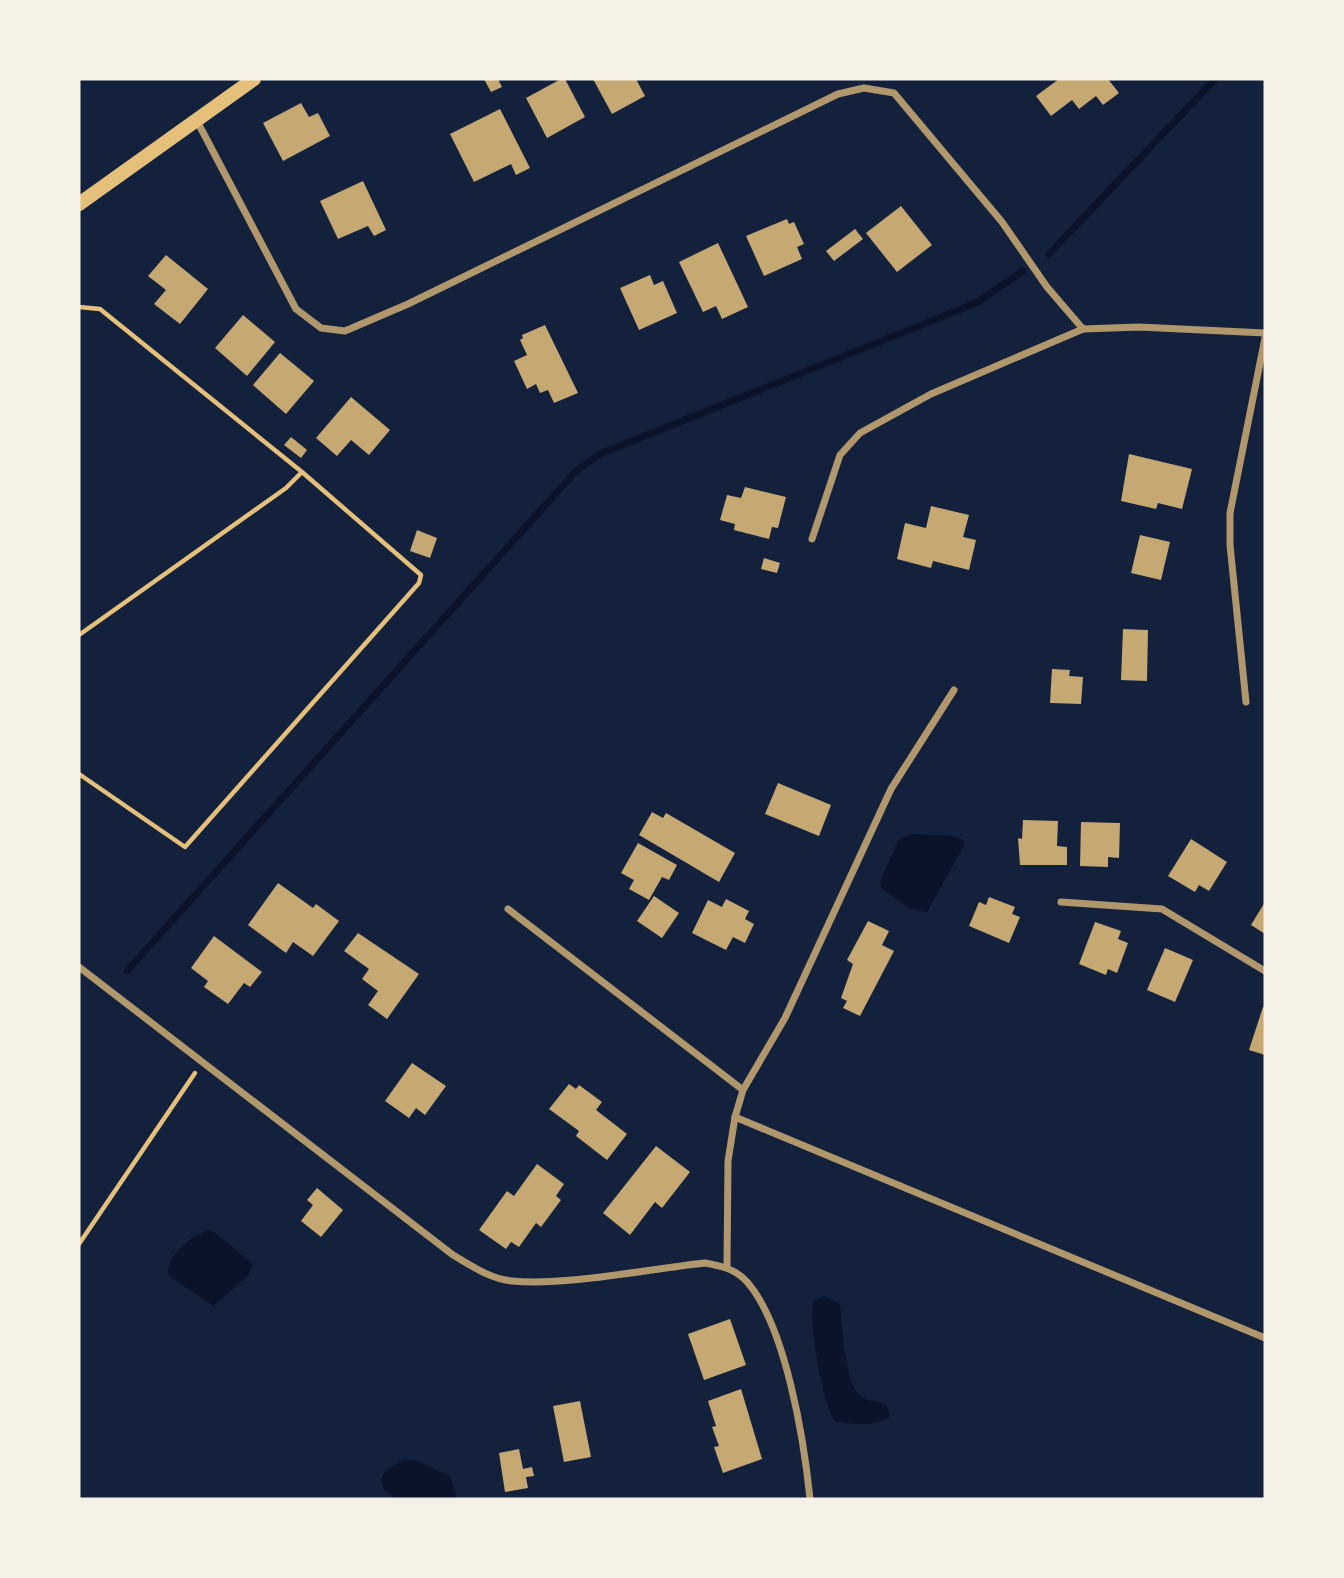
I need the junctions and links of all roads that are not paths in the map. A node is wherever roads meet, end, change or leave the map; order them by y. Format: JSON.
{"nodes":[{"id":1,"x":254,"y":79,"type":"edge"},
{"id":2,"x":197,"y":121,"type":"junction"},
{"id":3,"x":79,"y":204,"type":"edge"},
{"id":4,"x":1083,"y":329,"type":"junction"},
{"id":5,"x":1265,"y":336,"type":"edge"},
{"id":6,"x":812,"y":538,"type":"dead end"},
{"id":7,"x":954,"y":690,"type":"dead end"},
{"id":8,"x":1246,"y":702,"type":"dead end"},
{"id":9,"x":1060,"y":902,"type":"dead end"},
{"id":10,"x":508,"y":909,"type":"dead end"},
{"id":11,"x":79,"y":967,"type":"edge"},
{"id":12,"x":1265,"y":971,"type":"edge"},
{"id":13,"x":743,"y":1090,"type":"junction"},
{"id":14,"x":735,"y":1117,"type":"junction"},
{"id":15,"x":727,"y":1266,"type":"junction"},
{"id":16,"x":1265,"y":1338,"type":"edge"},
{"id":17,"x":810,"y":1499,"type":"edge"}],
"edges":[{"from":1,"to":2,"type":"main road"},
{"from":2,"to":3,"type":"main road"},
{"from":2,"to":4,"type":"street"},
{"from":4,"to":5,"type":"street"},
{"from":4,"to":6,"type":"street"},
{"from":5,"to":8,"type":"street"},
{"from":7,"to":13,"type":"street"},
{"from":9,"to":12,"type":"street"},
{"from":10,"to":13,"type":"street"},
{"from":11,"to":15,"type":"street"},
{"from":13,"to":14,"type":"street"},
{"from":14,"to":15,"type":"street"},
{"from":14,"to":16,"type":"street"},
{"from":15,"to":17,"type":"street"}]}
